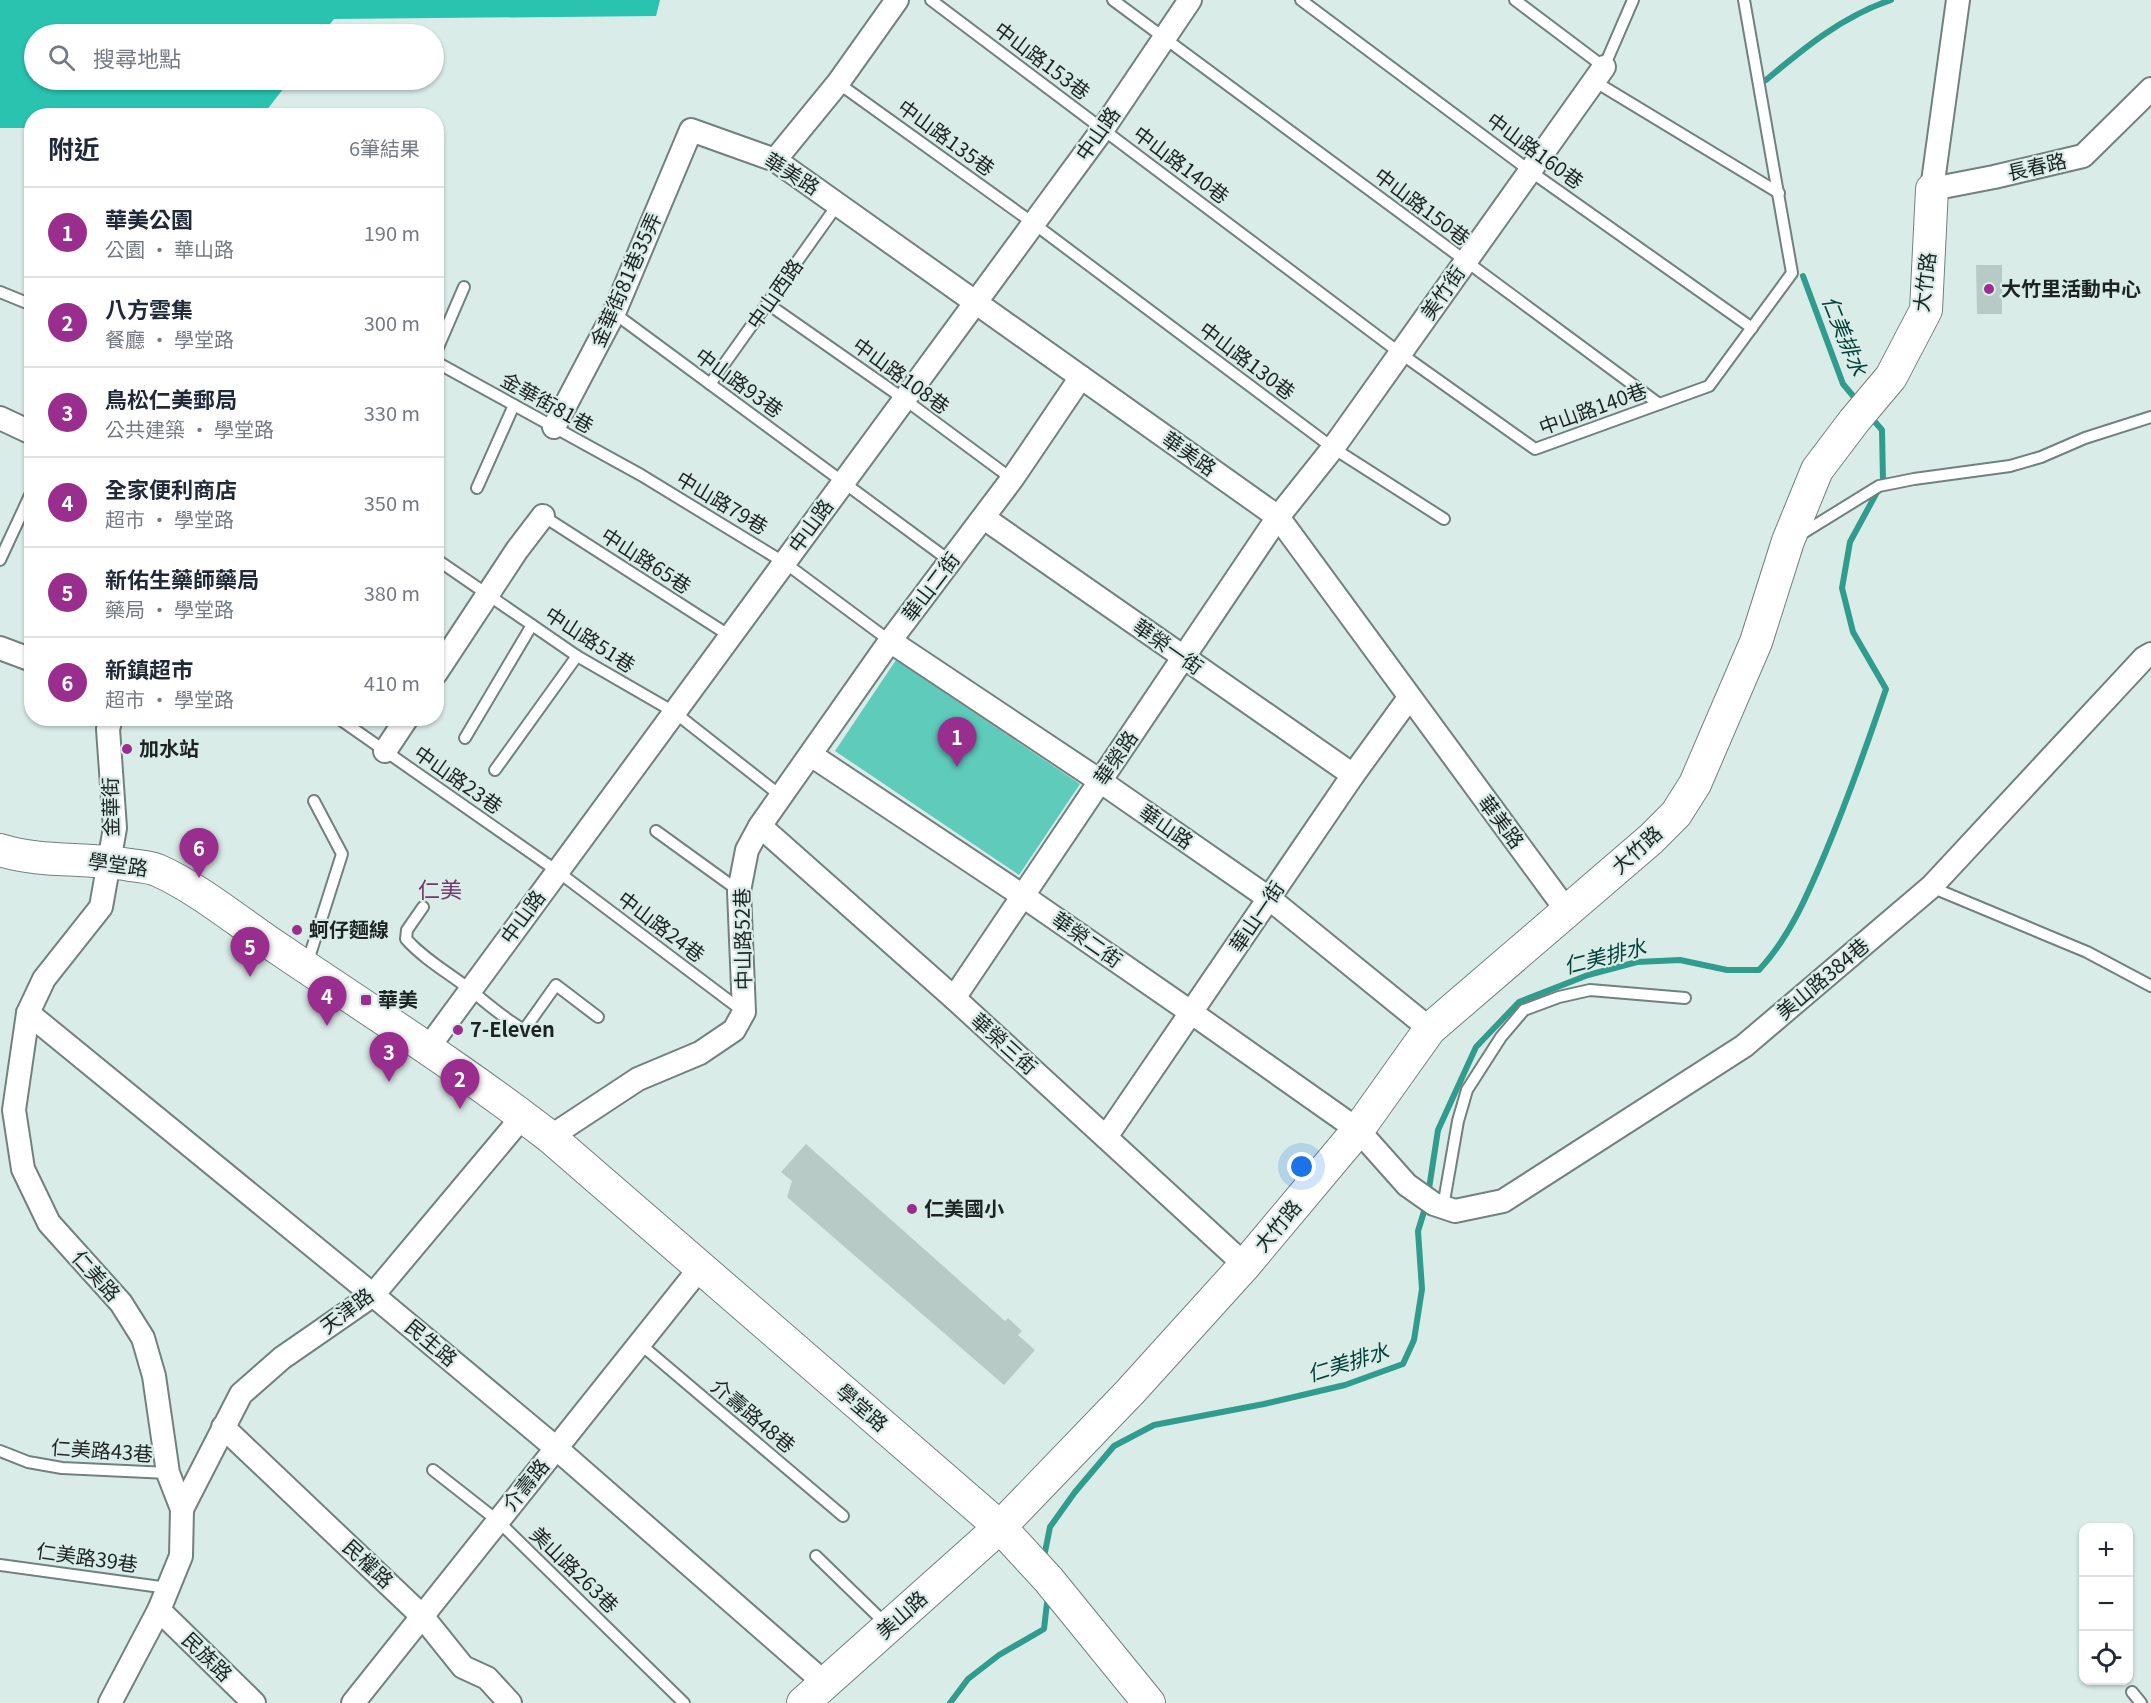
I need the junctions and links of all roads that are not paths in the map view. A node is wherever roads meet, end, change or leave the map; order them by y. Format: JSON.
{"nodes":[{"id":1,"x":897,"y":0,"type":"edge"},
{"id":2,"x":931,"y":0,"type":"edge"},
{"id":3,"x":1113,"y":0,"type":"edge"},
{"id":4,"x":1190,"y":0,"type":"edge"},
{"id":5,"x":1301,"y":0,"type":"edge"},
{"id":6,"x":1515,"y":0,"type":"edge"},
{"id":7,"x":1634,"y":0,"type":"edge"},
{"id":8,"x":1744,"y":0,"type":"edge"},
{"id":9,"x":1958,"y":0,"type":"edge"},
{"id":10,"x":1164,"y":38,"type":"junction"},
{"id":11,"x":1599,"y":74,"type":"junction"},
{"id":12,"x":838,"y":82,"type":"junction"},
{"id":13,"x":2151,"y":89,"type":"edge"},
{"id":14,"x":1103,"y":129,"type":"junction"},
{"id":15,"x":691,"y":130,"type":"joint"},
{"id":16,"x":775,"y":160,"type":"junction"},
{"id":17,"x":1530,"y":171,"type":"junction"},
{"id":18,"x":1932,"y":189,"type":"junction"},
{"id":19,"x":1779,"y":193,"type":"junction"},
{"id":20,"x":838,"y":204,"type":"junction"},
{"id":21,"x":1033,"y":223,"type":"junction"},
{"id":22,"x":1465,"y":262,"type":"junction"},
{"id":23,"x":464,"y":287,"type":"dead end"},
{"id":24,"x":0,"y":292,"type":"edge"},
{"id":25,"x":24,"y":302,"type":"edge"},
{"id":26,"x":975,"y":302,"type":"junction"},
{"id":27,"x":768,"y":304,"type":"junction"},
{"id":28,"x":614,"y":313,"type":"junction"},
{"id":29,"x":1752,"y":328,"type":"junction"},
{"id":30,"x":444,"y":333,"type":"edge"},
{"id":31,"x":1400,"y":353,"type":"junction"},
{"id":32,"x":444,"y":366,"type":"edge"},
{"id":33,"x":1081,"y":377,"type":"junction"},
{"id":34,"x":710,"y":384,"type":"junction"},
{"id":35,"x":904,"y":399,"type":"junction"},
{"id":36,"x":1659,"y":404,"type":"junction"},
{"id":37,"x":514,"y":405,"type":"junction"},
{"id":38,"x":2151,"y":417,"type":"edge"},
{"id":39,"x":0,"y":418,"type":"edge"},
{"id":40,"x":554,"y":427,"type":"junction"},
{"id":41,"x":24,"y":429,"type":"edge"},
{"id":42,"x":1333,"y":448,"type":"junction"},
{"id":43,"x":641,"y":475,"type":"joint"},
{"id":44,"x":1012,"y":479,"type":"junction"},
{"id":45,"x":844,"y":481,"type":"junction"},
{"id":46,"x":477,"y":488,"type":"dead end"},
{"id":47,"x":24,"y":508,"type":"edge"},
{"id":48,"x":543,"y":516,"type":"joint"},
{"id":49,"x":1278,"y":517,"type":"junction"},
{"id":50,"x":984,"y":518,"type":"junction"},
{"id":51,"x":1444,"y":519,"type":"dead end"},
{"id":52,"x":1788,"y":542,"type":"junction"},
{"id":53,"x":0,"y":560,"type":"edge"},
{"id":54,"x":950,"y":561,"type":"junction"},
{"id":55,"x":785,"y":563,"type":"junction"},
{"id":56,"x":444,"y":564,"type":"edge"},
{"id":57,"x":489,"y":594,"type":"junction"},
{"id":58,"x":532,"y":625,"type":"junction"},
{"id":59,"x":730,"y":636,"type":"junction"},
{"id":60,"x":890,"y":641,"type":"junction"},
{"id":61,"x":0,"y":648,"type":"edge"},
{"id":62,"x":2151,"y":654,"type":"edge"},
{"id":63,"x":577,"y":656,"type":"junction"},
{"id":64,"x":24,"y":657,"type":"edge"},
{"id":65,"x":1183,"y":657,"type":"junction"},
{"id":66,"x":444,"y":661,"type":"edge"},
{"id":67,"x":1409,"y":698,"type":"junction"},
{"id":68,"x":674,"y":712,"type":"junction"},
{"id":69,"x":109,"y":726,"type":"edge"},
{"id":70,"x":349,"y":726,"type":"edge"},
{"id":71,"x":401,"y":726,"type":"edge"},
{"id":72,"x":465,"y":738,"type":"dead end"},
{"id":73,"x":385,"y":751,"type":"junction"},
{"id":74,"x":811,"y":755,"type":"junction"},
{"id":75,"x":495,"y":770,"type":"dead end"},
{"id":76,"x":1353,"y":775,"type":"junction"},
{"id":77,"x":1100,"y":781,"type":"junction"},
{"id":78,"x":781,"y":796,"type":"junction"},
{"id":79,"x":314,"y":801,"type":"dead end"},
{"id":80,"x":760,"y":826,"type":"junction"},
{"id":81,"x":656,"y":831,"type":"dead end"},
{"id":82,"x":0,"y":850,"type":"edge"},
{"id":83,"x":110,"y":861,"type":"junction"},
{"id":84,"x":557,"y":871,"type":"junction"},
{"id":85,"x":1931,"y":887,"type":"junction"},
{"id":86,"x":740,"y":891,"type":"junction"},
{"id":87,"x":1023,"y":896,"type":"junction"},
{"id":88,"x":1270,"y":899,"type":"junction"},
{"id":89,"x":423,"y":907,"type":"dead end"},
{"id":90,"x":1567,"y":911,"type":"junction"},
{"id":91,"x":306,"y":967,"type":"junction"},
{"id":92,"x":2151,"y":986,"type":"edge"},
{"id":93,"x":470,"y":990,"type":"junction"},
{"id":94,"x":954,"y":998,"type":"junction"},
{"id":95,"x":1685,"y":998,"type":"dead end"},
{"id":96,"x":744,"y":1012,"type":"junction"},
{"id":97,"x":1192,"y":1012,"type":"junction"},
{"id":98,"x":28,"y":1013,"type":"junction"},
{"id":99,"x":598,"y":1017,"type":"dead end"},
{"id":100,"x":1430,"y":1029,"type":"junction"},
{"id":101,"x":428,"y":1048,"type":"junction"},
{"id":102,"x":523,"y":1116,"type":"junction"},
{"id":103,"x":1358,"y":1130,"type":"junction"},
{"id":104,"x":550,"y":1137,"type":"junction"},
{"id":105,"x":1106,"y":1137,"type":"junction"},
{"id":106,"x":1438,"y":1206,"type":"junction"},
{"id":107,"x":1245,"y":1265,"type":"junction"},
{"id":108,"x":700,"y":1268,"type":"junction"},
{"id":109,"x":373,"y":1295,"type":"junction"},
{"id":110,"x":639,"y":1343,"type":"junction"},
{"id":111,"x":223,"y":1426,"type":"junction"},
{"id":112,"x":556,"y":1448,"type":"junction"},
{"id":113,"x":0,"y":1451,"type":"edge"},
{"id":114,"x":434,"y":1470,"type":"dead end"},
{"id":115,"x":168,"y":1473,"type":"junction"},
{"id":116,"x":182,"y":1509,"type":"junction"},
{"id":117,"x":843,"y":1516,"type":"dead end"},
{"id":118,"x":498,"y":1521,"type":"junction"},
{"id":119,"x":1000,"y":1527,"type":"junction"},
{"id":120,"x":816,"y":1556,"type":"dead end"},
{"id":121,"x":0,"y":1565,"type":"edge"},
{"id":122,"x":168,"y":1588,"type":"junction"},
{"id":123,"x":159,"y":1610,"type":"junction"},
{"id":124,"x":422,"y":1616,"type":"junction"},
{"id":125,"x":889,"y":1627,"type":"junction"},
{"id":126,"x":2132,"y":1692,"type":"dead end"},
{"id":127,"x":815,"y":1693,"type":"edge"},
{"id":128,"x":110,"y":1703,"type":"edge"},
{"id":129,"x":254,"y":1703,"type":"edge"},
{"id":130,"x":353,"y":1703,"type":"edge"},
{"id":131,"x":510,"y":1703,"type":"edge"},
{"id":132,"x":684,"y":1703,"type":"edge"},
{"id":133,"x":1149,"y":1703,"type":"edge"},
{"id":134,"x":2141,"y":1703,"type":"edge"}],
"edges":[{"from":1,"to":12,"type":"street"},
{"from":2,"to":14,"type":"lane","name":"中山路153巷"},
{"from":3,"to":10,"type":"lane","name":"中山路150巷"},
{"from":4,"to":10,"type":"street","name":"中山路"},
{"from":5,"to":17,"type":"lane","name":"中山路160巷"},
{"from":6,"to":11,"type":"lane"},
{"from":7,"to":11,"type":"lane"},
{"from":8,"to":19,"type":"lane","name":"中山路140巷"},
{"from":9,"to":18,"type":"street","name":"大竹路"},
{"from":10,"to":14,"type":"street","name":"中山路"},
{"from":10,"to":22,"type":"lane","name":"中山路150巷"},
{"from":11,"to":17,"type":"street","name":"美竹街"},
{"from":11,"to":19,"type":"lane"},
{"from":12,"to":16,"type":"street"},
{"from":12,"to":21,"type":"lane","name":"中山路135巷"},
{"from":13,"to":18,"type":"street","name":"長春路"},
{"from":14,"to":21,"type":"street","name":"中山路"},
{"from":14,"to":31,"type":"lane","name":"中山路140巷"},
{"from":15,"to":16,"type":"street","name":"華美路"},
{"from":15,"to":28,"type":"street","name":"金華街81巷35弄"},
{"from":16,"to":20,"type":"street","name":"華美路"},
{"from":17,"to":22,"type":"street","name":"美竹街"},
{"from":17,"to":29,"type":"lane","name":"中山路160巷"},
{"from":18,"to":52,"type":"street","name":"大竹路"},
{"from":19,"to":29,"type":"lane","name":"中山路140巷"},
{"from":20,"to":26,"type":"street","name":"華美路"},
{"from":20,"to":27,"type":"lane","name":"中山西路"},
{"from":21,"to":26,"type":"street","name":"中山路"},
{"from":21,"to":42,"type":"lane","name":"中山路130巷"},
{"from":22,"to":31,"type":"street","name":"美竹街"},
{"from":22,"to":36,"type":"lane","name":"中山路150巷"},
{"from":23,"to":30,"type":"lane"},
{"from":24,"to":25,"type":"lane"},
{"from":26,"to":33,"type":"street","name":"華美路"},
{"from":26,"to":35,"type":"street","name":"中山路"},
{"from":27,"to":34,"type":"lane","name":"中山西路"},
{"from":27,"to":35,"type":"lane","name":"中山路108巷"},
{"from":28,"to":34,"type":"lane","name":"中山路93巷"},
{"from":28,"to":40,"type":"street","name":"金華街81巷35弄"},
{"from":29,"to":36,"type":"lane","name":"中山路140巷"},
{"from":31,"to":36,"type":"lane","name":"中山路140巷"},
{"from":31,"to":42,"type":"street","name":"美竹街"},
{"from":32,"to":37,"type":"lane","name":"金華街81巷"},
{"from":33,"to":44,"type":"street","name":"華山二街"},
{"from":33,"to":49,"type":"street","name":"華美路"},
{"from":34,"to":45,"type":"lane","name":"中山路93巷"},
{"from":35,"to":44,"type":"lane","name":"中山路108巷"},
{"from":35,"to":45,"type":"street","name":"中山路"},
{"from":37,"to":40,"type":"lane","name":"金華街81巷"},
{"from":37,"to":46,"type":"lane"},
{"from":38,"to":52,"type":"lane"},
{"from":39,"to":41,"type":"street"},
{"from":40,"to":43,"type":"lane","name":"金華街81巷"},
{"from":42,"to":49,"type":"street","name":"美竹街"},
{"from":42,"to":51,"type":"lane","name":"中山路130巷"},
{"from":43,"to":55,"type":"lane","name":"中山路79巷"},
{"from":44,"to":50,"type":"street","name":"華山二街"},
{"from":45,"to":54,"type":"lane","name":"中山路93巷"},
{"from":45,"to":55,"type":"street","name":"中山路"},
{"from":47,"to":53,"type":"lane"},
{"from":48,"to":57,"type":"street"},
{"from":48,"to":59,"type":"lane","name":"中山路65巷"},
{"from":49,"to":65,"type":"street","name":"華榮路"},
{"from":49,"to":67,"type":"street","name":"華美路"},
{"from":50,"to":54,"type":"street","name":"華山二街"},
{"from":50,"to":65,"type":"street","name":"華榮一街"},
{"from":52,"to":90,"type":"street","name":"大竹路"},
{"from":54,"to":60,"type":"street","name":"華山二街"},
{"from":55,"to":59,"type":"street","name":"中山路"},
{"from":55,"to":60,"type":"lane","name":"中山路79巷"},
{"from":56,"to":57,"type":"lane","name":"中山路51巷"},
{"from":57,"to":58,"type":"lane","name":"中山路51巷"},
{"from":57,"to":66,"type":"street"},
{"from":58,"to":63,"type":"lane","name":"中山路51巷"},
{"from":58,"to":72,"type":"lane"},
{"from":59,"to":68,"type":"street","name":"中山路"},
{"from":60,"to":74,"type":"street","name":"華山二街"},
{"from":60,"to":77,"type":"street","name":"華山路"},
{"from":61,"to":64,"type":"street"},
{"from":62,"to":85,"type":"street","name":"美山路384巷"},
{"from":63,"to":68,"type":"lane","name":"中山路51巷"},
{"from":63,"to":75,"type":"lane"},
{"from":65,"to":76,"type":"street","name":"華榮一街"},
{"from":65,"to":77,"type":"street","name":"華榮路"},
{"from":67,"to":76,"type":"street","name":"華山一街"},
{"from":67,"to":90,"type":"street","name":"華美路"},
{"from":68,"to":78,"type":"lane"},
{"from":68,"to":84,"type":"street","name":"中山路"},
{"from":69,"to":83,"type":"street","name":"金華街"},
{"from":70,"to":73,"type":"lane","name":"中山路23巷"},
{"from":71,"to":73,"type":"street"},
{"from":73,"to":84,"type":"lane","name":"中山路23巷"},
{"from":74,"to":78,"type":"street","name":"華山二街"},
{"from":74,"to":87,"type":"street","name":"華榮二街"},
{"from":76,"to":88,"type":"street","name":"華山一街"},
{"from":77,"to":87,"type":"street","name":"華榮路"},
{"from":77,"to":88,"type":"street","name":"華山路"},
{"from":78,"to":80,"type":"street","name":"中山路52巷"},
{"from":79,"to":91,"type":"lane"},
{"from":80,"to":86,"type":"street","name":"中山路52巷"},
{"from":80,"to":94,"type":"street","name":"華榮三街"},
{"from":81,"to":86,"type":"lane"},
{"from":82,"to":83,"type":"street","name":"學堂路"},
{"from":83,"to":91,"type":"street","name":"學堂路"},
{"from":83,"to":98,"type":"street","name":"仁美路"},
{"from":84,"to":93,"type":"street","name":"中山路"},
{"from":84,"to":96,"type":"lane","name":"中山路24巷"},
{"from":85,"to":92,"type":"lane"},
{"from":85,"to":106,"type":"street","name":"美山路384巷"},
{"from":86,"to":96,"type":"street","name":"中山路52巷"},
{"from":87,"to":94,"type":"street","name":"華榮路"},
{"from":87,"to":97,"type":"street","name":"華榮二街"},
{"from":88,"to":97,"type":"street","name":"華山一街"},
{"from":88,"to":100,"type":"street","name":"華山路"},
{"from":89,"to":93,"type":"lane"},
{"from":90,"to":100,"type":"street","name":"大竹路"},
{"from":91,"to":101,"type":"street","name":"學堂路"},
{"from":93,"to":99,"type":"lane"},
{"from":93,"to":101,"type":"street","name":"中山路"},
{"from":94,"to":105,"type":"street","name":"華榮三街"},
{"from":95,"to":106,"type":"lane"},
{"from":96,"to":104,"type":"street"},
{"from":97,"to":103,"type":"street","name":"華榮二街"},
{"from":97,"to":105,"type":"street","name":"華山一街"},
{"from":98,"to":109,"type":"street","name":"民生路"},
{"from":98,"to":115,"type":"street","name":"仁美路"},
{"from":100,"to":103,"type":"street","name":"大竹路"},
{"from":101,"to":102,"type":"street","name":"學堂路"},
{"from":102,"to":104,"type":"street","name":"學堂路"},
{"from":102,"to":109,"type":"street","name":"天津路"},
{"from":103,"to":106,"type":"street","name":"華榮二街"},
{"from":103,"to":107,"type":"street","name":"大竹路"},
{"from":104,"to":108,"type":"street","name":"學堂路"},
{"from":105,"to":107,"type":"street","name":"華榮三街"},
{"from":107,"to":119,"type":"street","name":"大竹路"},
{"from":108,"to":110,"type":"street","name":"介壽路"},
{"from":108,"to":119,"type":"street","name":"學堂路"},
{"from":109,"to":111,"type":"street","name":"天津路"},
{"from":109,"to":112,"type":"street","name":"民生路"},
{"from":110,"to":112,"type":"street","name":"介壽路"},
{"from":110,"to":117,"type":"lane","name":"介壽路48巷"},
{"from":111,"to":116,"type":"street","name":"天津路"},
{"from":111,"to":124,"type":"street","name":"民權路"},
{"from":112,"to":118,"type":"street","name":"介壽路"},
{"from":112,"to":127,"type":"street","name":"民生路"},
{"from":113,"to":115,"type":"lane","name":"仁美路43巷"},
{"from":114,"to":118,"type":"lane","name":"美山路263巷"},
{"from":115,"to":116,"type":"street","name":"仁美路"},
{"from":116,"to":122,"type":"street","name":"仁美路"},
{"from":118,"to":124,"type":"street","name":"介壽路"},
{"from":118,"to":132,"type":"lane","name":"美山路263巷"},
{"from":119,"to":125,"type":"street","name":"美山路"},
{"from":119,"to":133,"type":"street","name":"學堂路"},
{"from":120,"to":125,"type":"lane"},
{"from":121,"to":122,"type":"lane","name":"仁美路39巷"},
{"from":122,"to":123,"type":"street","name":"仁美路"},
{"from":123,"to":128,"type":"street","name":"仁美路"},
{"from":123,"to":129,"type":"street","name":"民族路"},
{"from":124,"to":130,"type":"street","name":"介壽路"},
{"from":124,"to":131,"type":"street","name":"民權路"},
{"from":125,"to":127,"type":"street","name":"美山路"},
{"from":126,"to":134,"type":"lane"}]}
